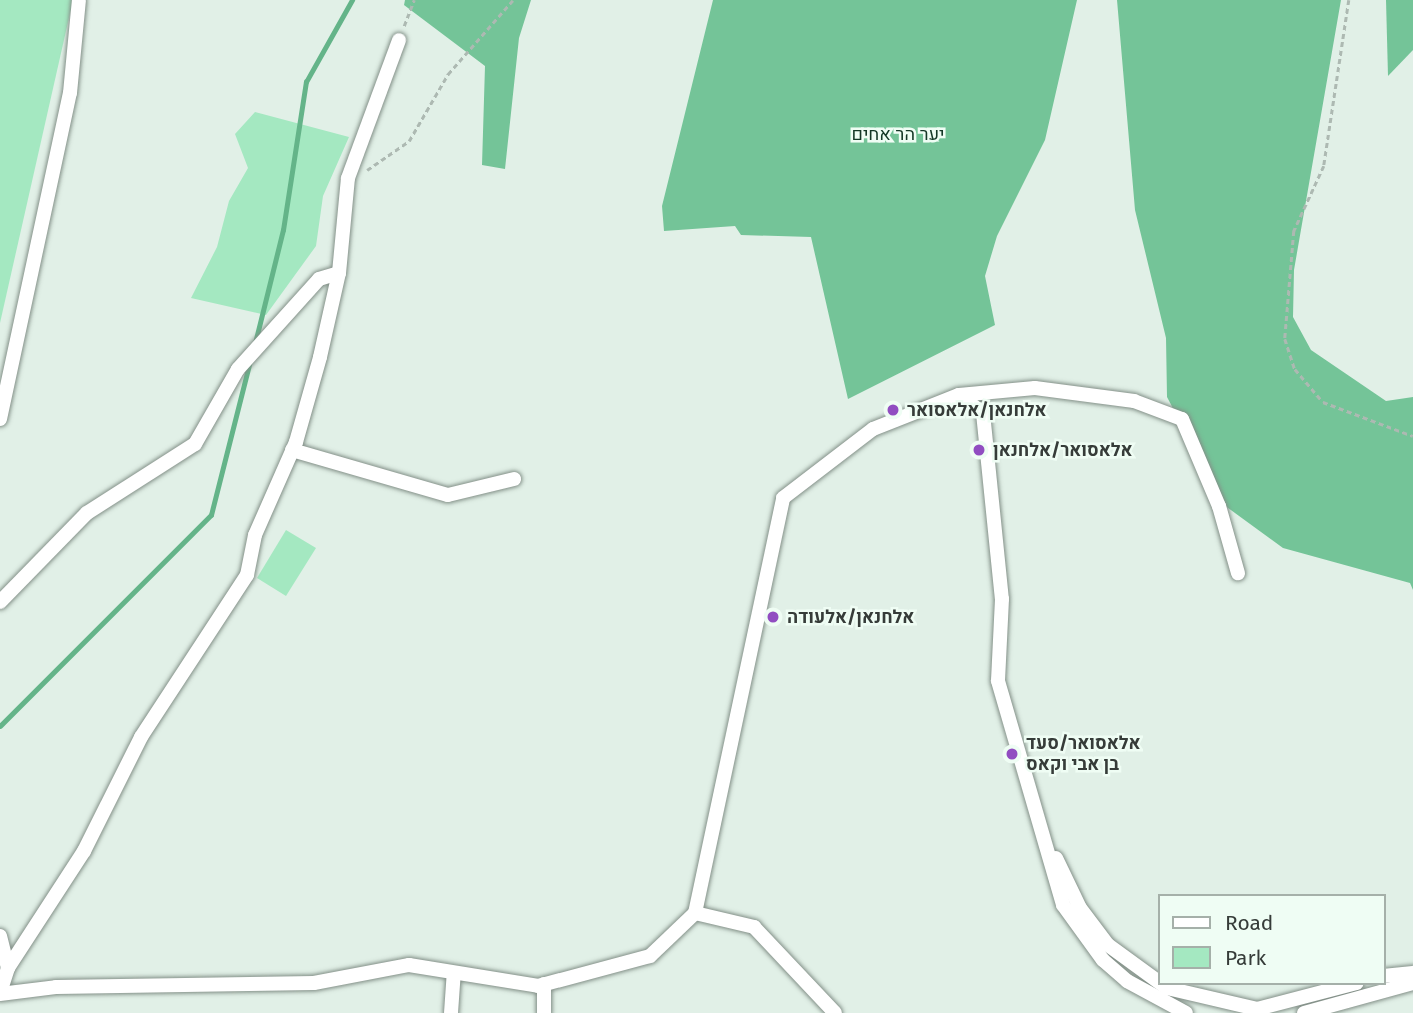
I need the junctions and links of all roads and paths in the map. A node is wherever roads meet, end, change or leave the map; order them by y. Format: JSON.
{"nodes":[{"id":1,"x":79,"y":0,"type":"edge"},
{"id":2,"x":414,"y":0,"type":"edge"},
{"id":3,"x":513,"y":0,"type":"edge"},
{"id":4,"x":1349,"y":0,"type":"edge"},
{"id":5,"x":400,"y":40,"type":"joint"},
{"id":6,"x":348,"y":178,"type":"junction"},
{"id":7,"x":339,"y":273,"type":"junction"},
{"id":8,"x":959,"y":395,"type":"junction"},
{"id":9,"x":0,"y":419,"type":"edge"},
{"id":10,"x":1413,"y":436,"type":"edge"},
{"id":11,"x":292,"y":450,"type":"junction"},
{"id":12,"x":514,"y":478,"type":"dead end"},
{"id":13,"x":1238,"y":573,"type":"dead end"},
{"id":14,"x":0,"y":602,"type":"edge"},
{"id":15,"x":1039,"y":822,"type":"junction"},
{"id":16,"x":695,"y":914,"type":"junction"},
{"id":17,"x":0,"y":936,"type":"edge"},
{"id":18,"x":8,"y":968,"type":"junction"},
{"id":19,"x":1413,"y":972,"type":"edge"},
{"id":20,"x":454,"y":974,"type":"junction"},
{"id":21,"x":1385,"y":976,"type":"edge"},
{"id":22,"x":1158,"y":981,"type":"edge"},
{"id":23,"x":1413,"y":983,"type":"edge"},
{"id":24,"x":544,"y":984,"type":"junction"},
{"id":25,"x":1163,"y":985,"type":"edge"},
{"id":26,"x":1349,"y":985,"type":"edge"},
{"id":27,"x":0,"y":993,"type":"edge"},
{"id":28,"x":451,"y":1013,"type":"edge"},
{"id":29,"x":544,"y":1013,"type":"edge"},
{"id":30,"x":835,"y":1013,"type":"edge"},
{"id":31,"x":1186,"y":1013,"type":"edge"},
{"id":32,"x":1304,"y":1013,"type":"edge"}],
"edges":[{"from":1,"to":9,"type":"street"},
{"from":2,"to":5,"type":"path"},
{"from":3,"to":6,"type":"path"},
{"from":4,"to":10,"type":"path"},
{"from":5,"to":6,"type":"street"},
{"from":6,"to":7,"type":"street"},
{"from":7,"to":11,"type":"street"},
{"from":7,"to":14,"type":"street"},
{"from":8,"to":13,"type":"street"},
{"from":8,"to":15,"type":"street"},
{"from":8,"to":16,"type":"street"},
{"from":11,"to":12,"type":"street"},
{"from":11,"to":18,"type":"street"},
{"from":15,"to":22,"type":"street"},
{"from":15,"to":31,"type":"street"},
{"from":16,"to":24,"type":"street"},
{"from":16,"to":30,"type":"street"},
{"from":17,"to":18,"type":"street"},
{"from":18,"to":27,"type":"street"},
{"from":19,"to":21,"type":"street"},
{"from":20,"to":24,"type":"street"},
{"from":20,"to":27,"type":"street"},
{"from":20,"to":28,"type":"street"},
{"from":23,"to":32,"type":"street"},
{"from":24,"to":29,"type":"street"},
{"from":25,"to":26,"type":"street"}]}
